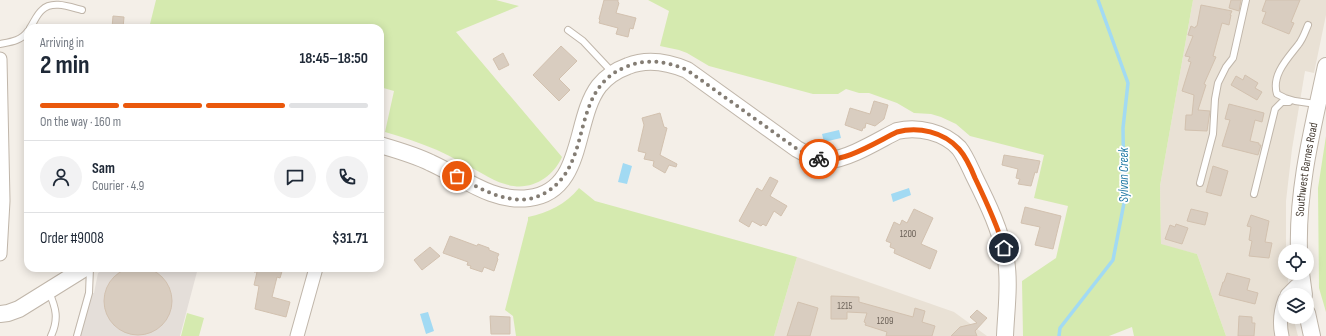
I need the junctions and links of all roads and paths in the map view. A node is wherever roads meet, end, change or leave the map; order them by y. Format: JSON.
{"nodes":[{"id":1,"x":1246,"y":0,"type":"edge"},
{"id":2,"x":82,"y":10,"type":"dead end"},
{"id":3,"x":33,"y":24,"type":"edge"},
{"id":4,"x":1308,"y":25,"type":"dead end"},
{"id":5,"x":568,"y":30,"type":"dead end"},
{"id":6,"x":24,"y":37,"type":"edge"},
{"id":7,"x":0,"y":44,"type":"edge"},
{"id":8,"x":0,"y":59,"type":"edge"},
{"id":9,"x":1326,"y":66,"type":"edge"},
{"id":10,"x":613,"y":73,"type":"junction"},
{"id":11,"x":1295,"y":101,"type":"junction"},
{"id":12,"x":1318,"y":105,"type":"junction"},
{"id":13,"x":384,"y":146,"type":"edge"},
{"id":14,"x":1200,"y":183,"type":"dead end"},
{"id":15,"x":1254,"y":194,"type":"dead end"},
{"id":16,"x":1299,"y":244,"type":"edge"},
{"id":17,"x":0,"y":254,"type":"edge"},
{"id":18,"x":78,"y":272,"type":"edge"},
{"id":19,"x":90,"y":272,"type":"edge"},
{"id":20,"x":315,"y":272,"type":"edge"},
{"id":21,"x":49,"y":290,"type":"junction"},
{"id":22,"x":0,"y":314,"type":"edge"},
{"id":23,"x":1280,"y":324,"type":"edge"},
{"id":24,"x":1309,"y":324,"type":"edge"},
{"id":25,"x":52,"y":336,"type":"edge"},
{"id":26,"x":77,"y":336,"type":"edge"},
{"id":27,"x":298,"y":336,"type":"edge"},
{"id":28,"x":1005,"y":336,"type":"edge"},
{"id":29,"x":1282,"y":336,"type":"edge"},
{"id":30,"x":1312,"y":336,"type":"edge"}],
"edges":[{"from":1,"to":14,"type":"lane"},
{"from":2,"to":3,"type":"lane"},
{"from":4,"to":11,"type":"lane"},
{"from":5,"to":10,"type":"lane"},
{"from":6,"to":7,"type":"lane"},
{"from":8,"to":17,"type":"street"},
{"from":9,"to":12,"type":"street","name":"Southwest Barnes Road"},
{"from":10,"to":13,"type":"street"},
{"from":10,"to":28,"type":"street"},
{"from":11,"to":12,"type":"lane"},
{"from":11,"to":15,"type":"lane"},
{"from":12,"to":16,"type":"street","name":"Southwest Barnes Road"},
{"from":18,"to":21,"type":"street"},
{"from":19,"to":26,"type":"lane"},
{"from":20,"to":27,"type":"street"},
{"from":21,"to":22,"type":"street"},
{"from":21,"to":25,"type":"lane"},
{"from":23,"to":29,"type":"street"},
{"from":24,"to":30,"type":"street"}]}
